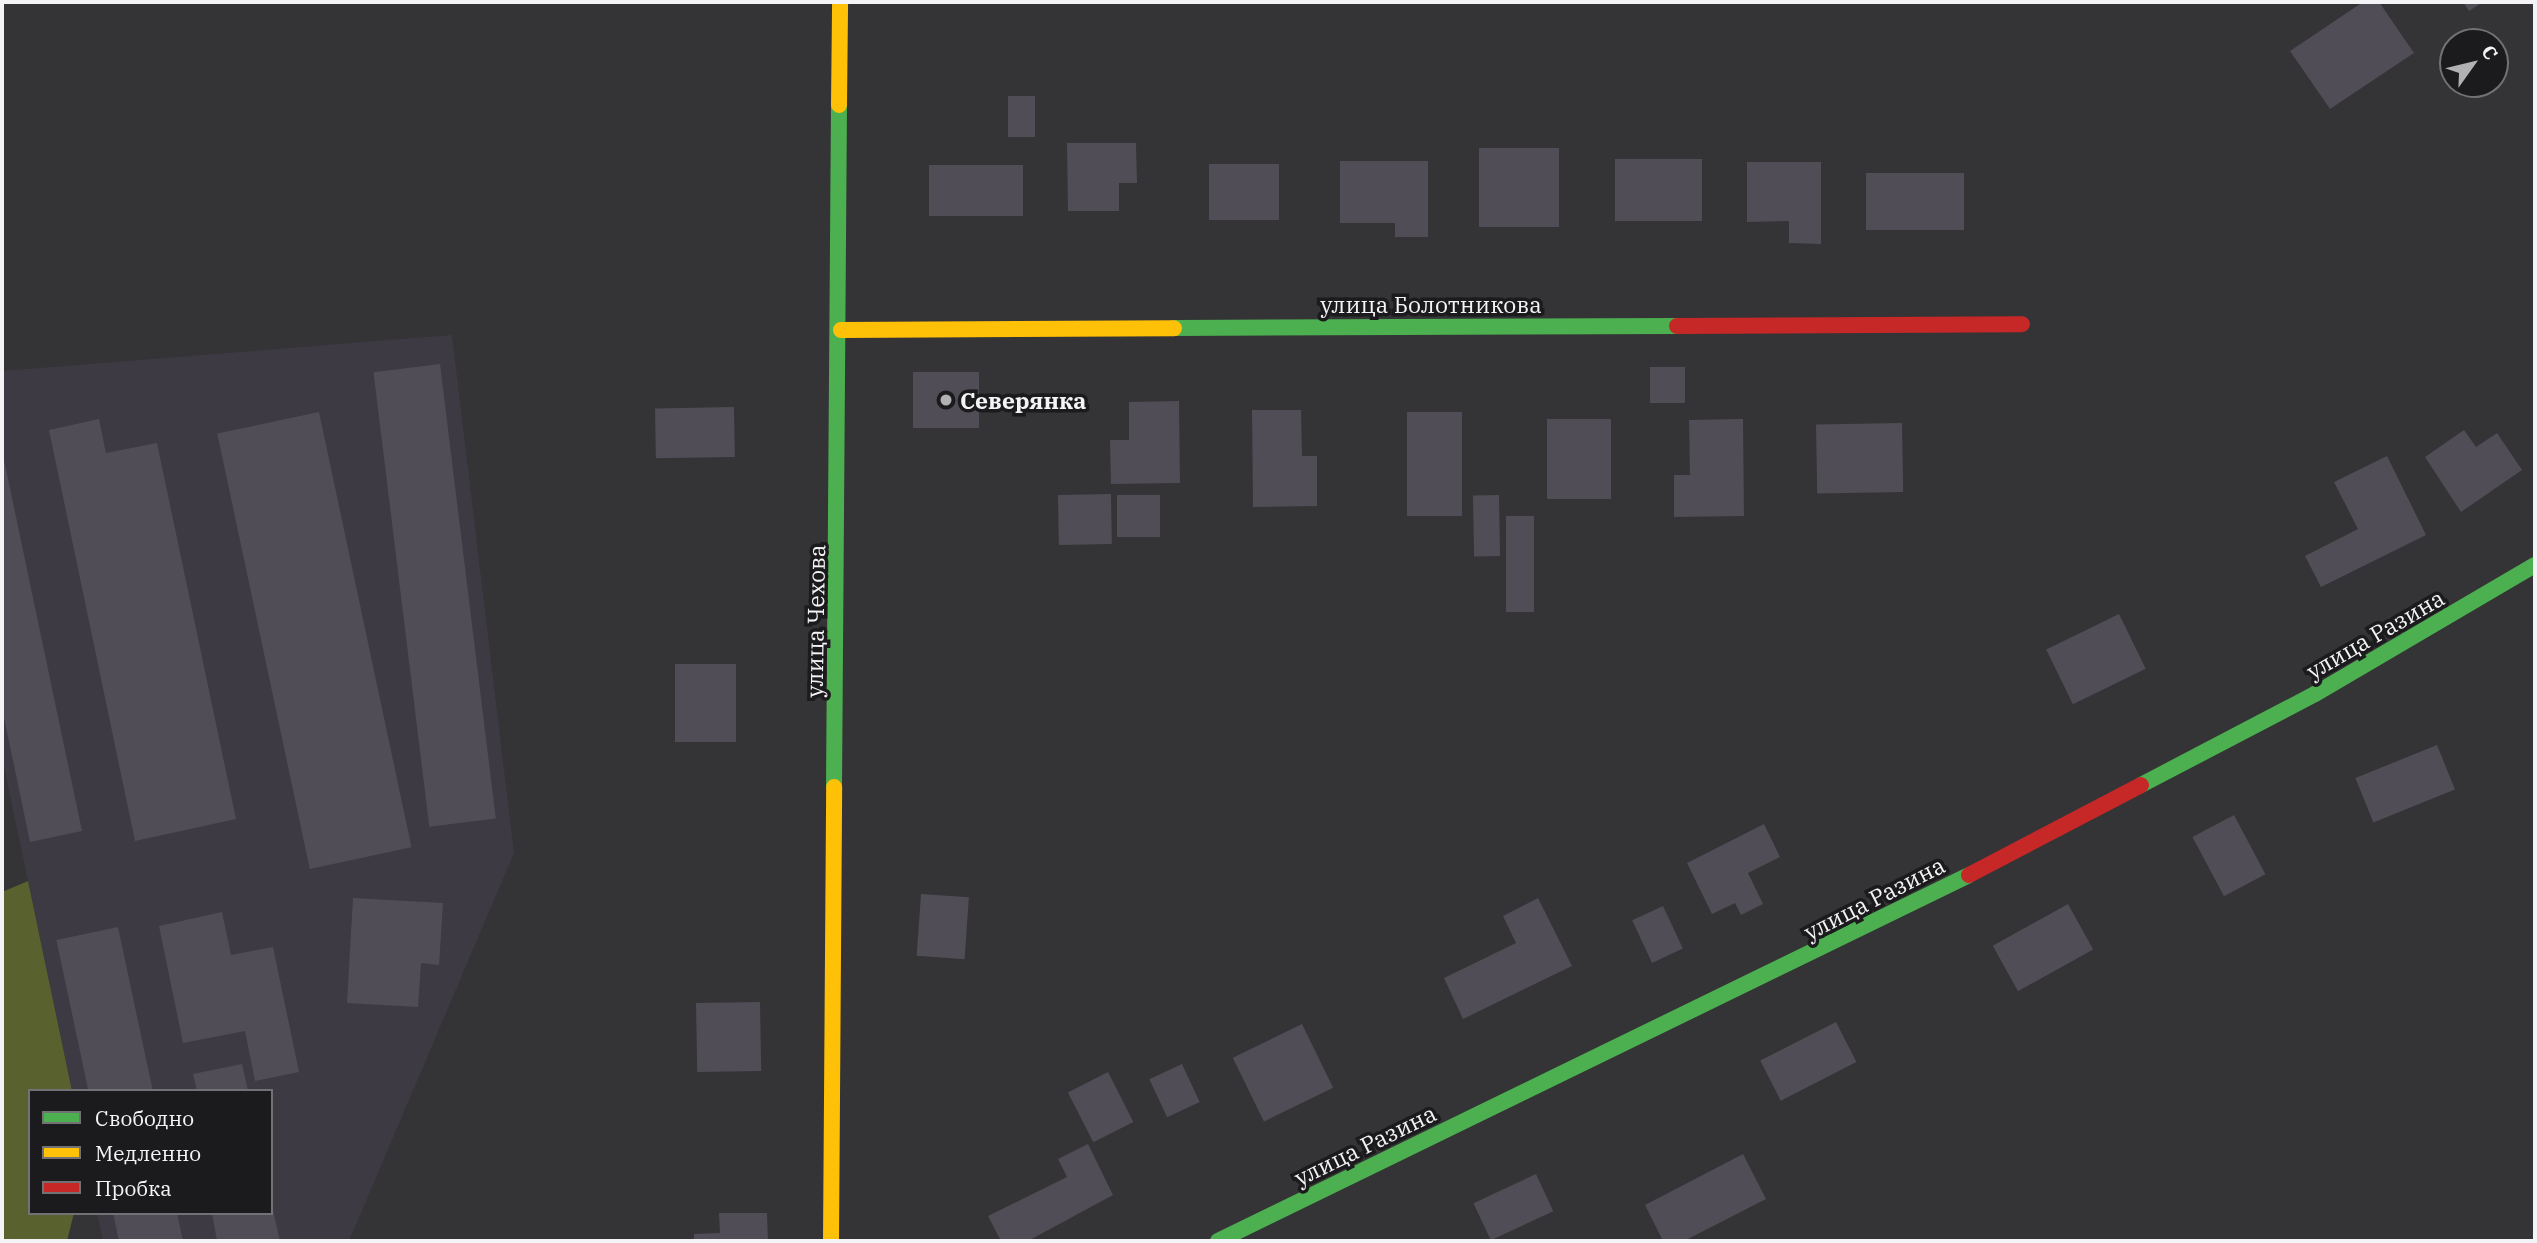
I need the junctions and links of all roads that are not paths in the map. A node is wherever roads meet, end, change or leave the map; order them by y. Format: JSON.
{"nodes":[{"id":1,"x":840,"y":2,"type":"edge"},
{"id":2,"x":2022,"y":324,"type":"dead end"},
{"id":3,"x":841,"y":330,"type":"junction"},
{"id":4,"x":2535,"y":565,"type":"edge"},
{"id":5,"x":831,"y":1241,"type":"edge"},
{"id":6,"x":1218,"y":1241,"type":"edge"}],
"edges":[{"from":1,"to":3,"type":"street","name":"улица Чехова"},
{"from":2,"to":3,"type":"street","name":"улица Болотникова"},
{"from":3,"to":5,"type":"street","name":"улица Чехова"},
{"from":4,"to":6,"type":"street","name":"улица Разина"}]}
